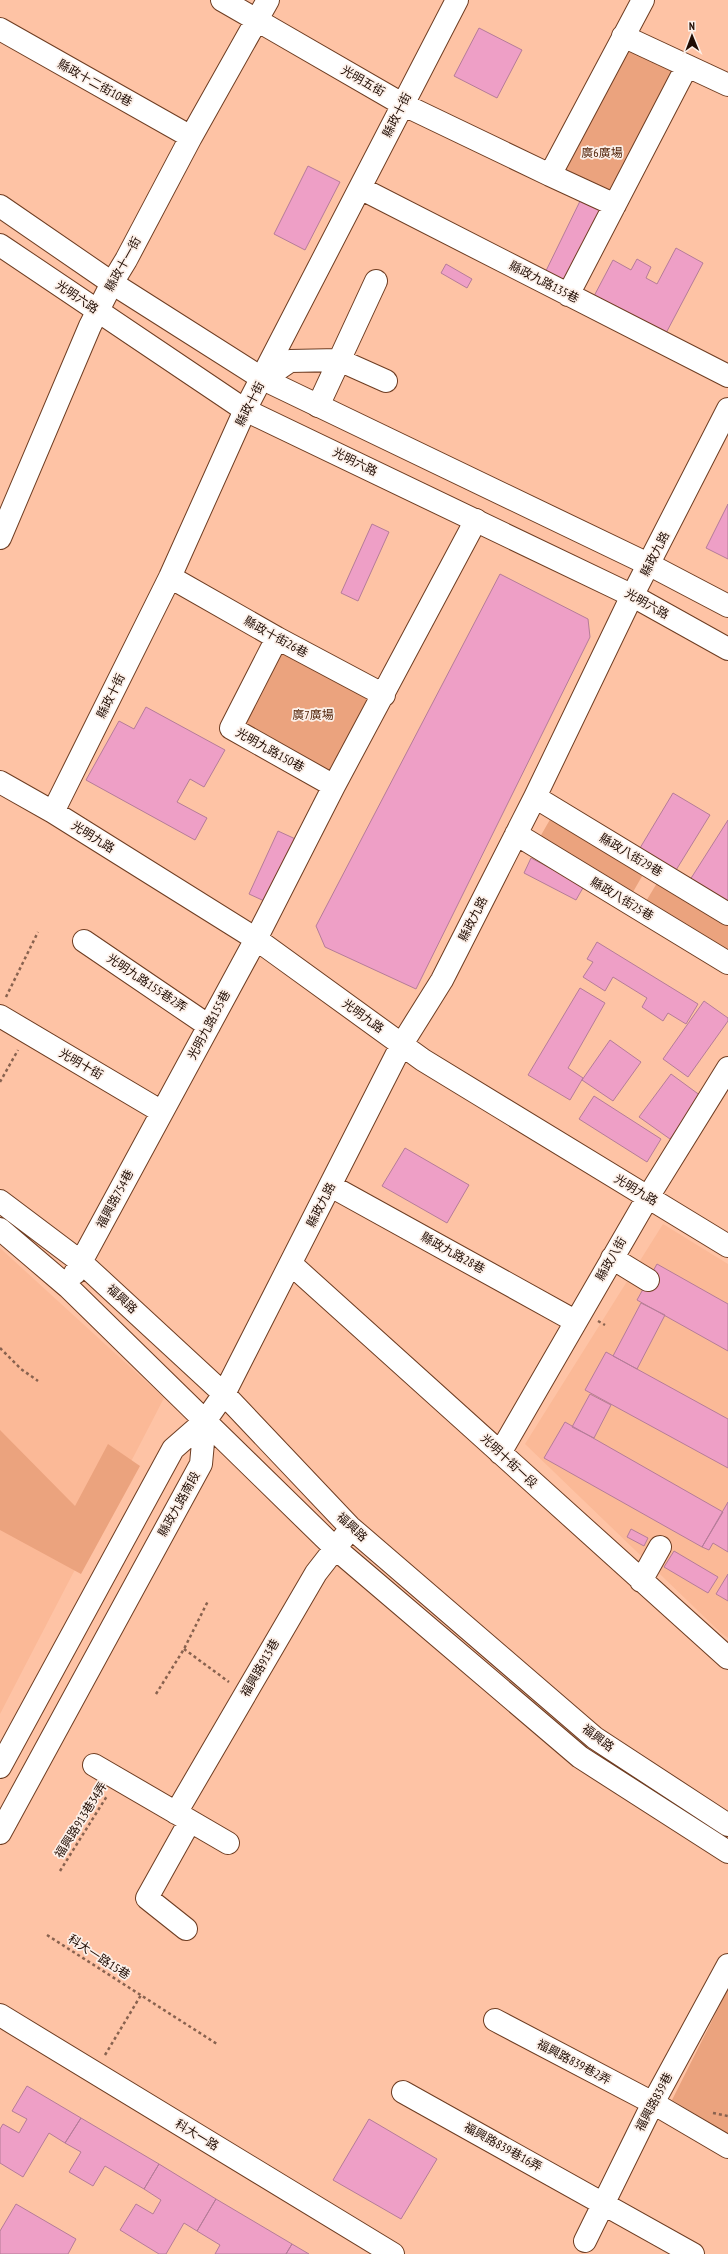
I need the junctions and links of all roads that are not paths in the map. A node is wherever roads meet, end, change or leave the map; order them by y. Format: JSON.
{"nodes":[{"id":1,"x":222,"y":0,"type":"edge"},
{"id":2,"x":268,"y":0,"type":"edge"},
{"id":3,"x":457,"y":0,"type":"edge"},
{"id":4,"x":643,"y":0,"type":"edge"},
{"id":5,"x":257,"y":21,"type":"junction"},
{"id":6,"x":0,"y":29,"type":"edge"},
{"id":7,"x":623,"y":36,"type":"junction"},
{"id":8,"x":687,"y":66,"type":"junction"},
{"id":9,"x":728,"y":85,"type":"edge"},
{"id":10,"x":402,"y":104,"type":"junction"},
{"id":11,"x":190,"y":137,"type":"junction"},
{"id":12,"x":550,"y":175,"type":"junction"},
{"id":13,"x":360,"y":188,"type":"junction"},
{"id":14,"x":616,"y":205,"type":"junction"},
{"id":15,"x":0,"y":206,"type":"edge"},
{"id":16,"x":0,"y":245,"type":"edge"},
{"id":17,"x":376,"y":281,"type":"dead end"},
{"id":18,"x":112,"y":282,"type":"junction"},
{"id":19,"x":568,"y":295,"type":"junction"},
{"id":20,"x":98,"y":312,"type":"junction"},
{"id":21,"x":339,"y":360,"type":"junction"},
{"id":22,"x":728,"y":376,"type":"edge"},
{"id":23,"x":263,"y":379,"type":"junction"},
{"id":24,"x":386,"y":381,"type":"dead end"},
{"id":25,"x":318,"y":406,"type":"junction"},
{"id":26,"x":728,"y":409,"type":"edge"},
{"id":27,"x":245,"y":410,"type":"junction"},
{"id":28,"x":476,"y":520,"type":"junction"},
{"id":29,"x":0,"y":538,"type":"edge"},
{"id":30,"x":650,"y":565,"type":"junction"},
{"id":31,"x":170,"y":577,"type":"junction"},
{"id":32,"x":633,"y":596,"type":"junction"},
{"id":33,"x":728,"y":606,"type":"edge"},
{"id":34,"x":277,"y":638,"type":"junction"},
{"id":35,"x":728,"y":649,"type":"edge"},
{"id":36,"x":384,"y":695,"type":"junction"},
{"id":37,"x":0,"y":782,"type":"edge"},
{"id":38,"x":334,"y":786,"type":"junction"},
{"id":39,"x":535,"y":797,"type":"junction"},
{"id":40,"x":53,"y":812,"type":"junction"},
{"id":41,"x":516,"y":834,"type":"junction"},
{"id":42,"x":728,"y":914,"type":"edge"},
{"id":43,"x":256,"y":939,"type":"junction"},
{"id":44,"x":84,"y":941,"type":"dead end"},
{"id":45,"x":728,"y":964,"type":"edge"},
{"id":46,"x":2,"y":1010,"type":"edge"},
{"id":47,"x":209,"y":1026,"type":"junction"},
{"id":48,"x":402,"y":1044,"type":"junction"},
{"id":49,"x":728,"y":1068,"type":"edge"},
{"id":50,"x":162,"y":1112,"type":"junction"},
{"id":51,"x":331,"y":1186,"type":"junction"},
{"id":52,"x":648,"y":1197,"type":"junction"},
{"id":53,"x":0,"y":1201,"type":"edge"},
{"id":54,"x":0,"y":1229,"type":"edge"},
{"id":55,"x":728,"y":1246,"type":"edge"},
{"id":56,"x":612,"y":1258,"type":"junction"},
{"id":57,"x":82,"y":1262,"type":"junction"},
{"id":58,"x":291,"y":1264,"type":"junction"},
{"id":59,"x":648,"y":1280,"type":"dead end"},
{"id":60,"x":68,"y":1287,"type":"junction"},
{"id":61,"x":575,"y":1321,"type":"junction"},
{"id":62,"x":224,"y":1394,"type":"junction"},
{"id":63,"x":205,"y":1421,"type":"junction"},
{"id":64,"x":500,"y":1453,"type":"junction"},
{"id":65,"x":350,"y":1527,"type":"junction"},
{"id":66,"x":660,"y":1547,"type":"dead end"},
{"id":67,"x":336,"y":1549,"type":"junction"},
{"id":68,"x":641,"y":1581,"type":"junction"},
{"id":69,"x":728,"y":1658,"type":"edge"},
{"id":70,"x":94,"y":1765,"type":"dead end"},
{"id":71,"x":0,"y":1767,"type":"edge"},
{"id":72,"x":183,"y":1817,"type":"junction"},
{"id":73,"x":728,"y":1825,"type":"edge"},
{"id":74,"x":0,"y":1833,"type":"edge"},
{"id":75,"x":228,"y":1843,"type":"dead end"},
{"id":76,"x":728,"y":1852,"type":"edge"},
{"id":77,"x":186,"y":1929,"type":"dead end"},
{"id":78,"x":728,"y":1965,"type":"edge"},
{"id":79,"x":0,"y":2015,"type":"edge"},
{"id":80,"x":496,"y":2020,"type":"dead end"},
{"id":81,"x":403,"y":2092,"type":"dead end"},
{"id":82,"x":653,"y":2103,"type":"junction"},
{"id":83,"x":728,"y":2147,"type":"edge"},
{"id":84,"x":603,"y":2203,"type":"junction"},
{"id":85,"x":585,"y":2241,"type":"dead end"},
{"id":86,"x":393,"y":2254,"type":"edge"},
{"id":87,"x":693,"y":2254,"type":"edge"}],
"edges":[{"from":1,"to":5,"type":"street","name":"光明五街"},
{"from":2,"to":5,"type":"street","name":"縣政十一街"},
{"from":3,"to":10,"type":"street","name":"縣政十街"},
{"from":4,"to":7,"type":"street"},
{"from":5,"to":10,"type":"street","name":"光明五街"},
{"from":5,"to":11,"type":"street","name":"縣政十一街"},
{"from":6,"to":11,"type":"street","name":"縣政十二街10巷"},
{"from":7,"to":8,"type":"street"},
{"from":7,"to":12,"type":"street"},
{"from":8,"to":9,"type":"street"},
{"from":8,"to":14,"type":"street"},
{"from":10,"to":12,"type":"street","name":"光明五街"},
{"from":10,"to":13,"type":"street","name":"縣政十街"},
{"from":11,"to":18,"type":"street","name":"縣政十一街"},
{"from":12,"to":14,"type":"street","name":"光明五街"},
{"from":13,"to":19,"type":"street","name":"縣政九路135巷"},
{"from":13,"to":23,"type":"street","name":"縣政十街"},
{"from":14,"to":19,"type":"street"},
{"from":15,"to":18,"type":"street"},
{"from":16,"to":20,"type":"street","name":"光明六路"},
{"from":17,"to":21,"type":"street"},
{"from":18,"to":20,"type":"street","name":"縣政十一街"},
{"from":18,"to":23,"type":"street"},
{"from":19,"to":22,"type":"street","name":"縣政九路135巷"},
{"from":20,"to":27,"type":"street","name":"光明六路"},
{"from":20,"to":29,"type":"street","name":"縣政十一街"},
{"from":21,"to":23,"type":"street"},
{"from":21,"to":24,"type":"street"},
{"from":21,"to":25,"type":"street"},
{"from":23,"to":25,"type":"street"},
{"from":23,"to":27,"type":"street","name":"縣政十街"},
{"from":25,"to":30,"type":"street"},
{"from":26,"to":30,"type":"street","name":"縣政九路"},
{"from":27,"to":28,"type":"street","name":"光明六路"},
{"from":27,"to":31,"type":"street","name":"縣政十街"},
{"from":28,"to":32,"type":"street","name":"光明六路"},
{"from":28,"to":36,"type":"street"},
{"from":30,"to":32,"type":"street","name":"縣政九路"},
{"from":30,"to":33,"type":"street"},
{"from":31,"to":34,"type":"street","name":"縣政十街26巷"},
{"from":31,"to":40,"type":"street","name":"縣政十街"},
{"from":32,"to":35,"type":"street","name":"光明六路"},
{"from":32,"to":39,"type":"street","name":"縣政九路"},
{"from":34,"to":36,"type":"street","name":"縣政十街26巷"},
{"from":34,"to":38,"type":"street","name":"光明九路150巷"},
{"from":36,"to":38,"type":"street"},
{"from":37,"to":40,"type":"street","name":"光明九路"},
{"from":38,"to":43,"type":"street"},
{"from":39,"to":41,"type":"street","name":"縣政九路"},
{"from":39,"to":42,"type":"street","name":"縣政八街29巷"},
{"from":40,"to":43,"type":"street","name":"光明九路"},
{"from":41,"to":45,"type":"street","name":"縣政八街25巷"},
{"from":41,"to":48,"type":"street","name":"縣政九路"},
{"from":43,"to":47,"type":"street","name":"光明九路155巷"},
{"from":43,"to":48,"type":"street","name":"光明九路"},
{"from":44,"to":47,"type":"street","name":"光明九路155巷2弄"},
{"from":46,"to":50,"type":"street","name":"光明十街"},
{"from":47,"to":50,"type":"street","name":"光明九路155巷"},
{"from":48,"to":51,"type":"street","name":"縣政九路"},
{"from":48,"to":52,"type":"street","name":"光明九路"},
{"from":49,"to":52,"type":"street","name":"縣政八街"},
{"from":50,"to":57,"type":"street","name":"福興路754巷"},
{"from":51,"to":58,"type":"street","name":"縣政九路"},
{"from":51,"to":61,"type":"street","name":"縣政九路28巷"},
{"from":52,"to":55,"type":"street","name":"光明九路"},
{"from":52,"to":56,"type":"street","name":"縣政八街"},
{"from":53,"to":57,"type":"street","name":"福興路"},
{"from":54,"to":60,"type":"street","name":"福興路"},
{"from":56,"to":59,"type":"street"},
{"from":56,"to":61,"type":"street","name":"縣政八街"},
{"from":57,"to":60,"type":"street","name":"福興路754巷"},
{"from":57,"to":62,"type":"street","name":"福興路"},
{"from":58,"to":62,"type":"street","name":"縣政九路"},
{"from":58,"to":64,"type":"street","name":"光明十街一段"},
{"from":60,"to":63,"type":"street","name":"福興路"},
{"from":61,"to":64,"type":"street","name":"縣政八街"},
{"from":62,"to":63,"type":"street","name":"縣政九路"},
{"from":62,"to":65,"type":"street","name":"福興路"},
{"from":63,"to":67,"type":"street","name":"福興路"},
{"from":63,"to":71,"type":"street"},
{"from":63,"to":74,"type":"street","name":"縣政九路南段"},
{"from":64,"to":68,"type":"street","name":"光明十街一段"},
{"from":65,"to":67,"type":"street","name":"福興路913巷"},
{"from":65,"to":73,"type":"street","name":"福興路"},
{"from":66,"to":68,"type":"street"},
{"from":67,"to":72,"type":"street","name":"福興路913巷"},
{"from":67,"to":76,"type":"street","name":"福興路"},
{"from":68,"to":69,"type":"street","name":"光明十街一段"},
{"from":70,"to":72,"type":"street"},
{"from":72,"to":75,"type":"street"},
{"from":72,"to":77,"type":"street","name":"福興路913巷"},
{"from":78,"to":82,"type":"street","name":"福興路839巷"},
{"from":79,"to":86,"type":"street","name":"科大一路"},
{"from":80,"to":82,"type":"street","name":"福興路839巷2弄"},
{"from":81,"to":84,"type":"street","name":"福興路839巷16弄"},
{"from":82,"to":83,"type":"street","name":"福興路839巷2弄"},
{"from":82,"to":84,"type":"street","name":"福興路839巷"},
{"from":84,"to":85,"type":"street","name":"福興路839巷"},
{"from":84,"to":87,"type":"street","name":"福興路839巷16弄"}]}
